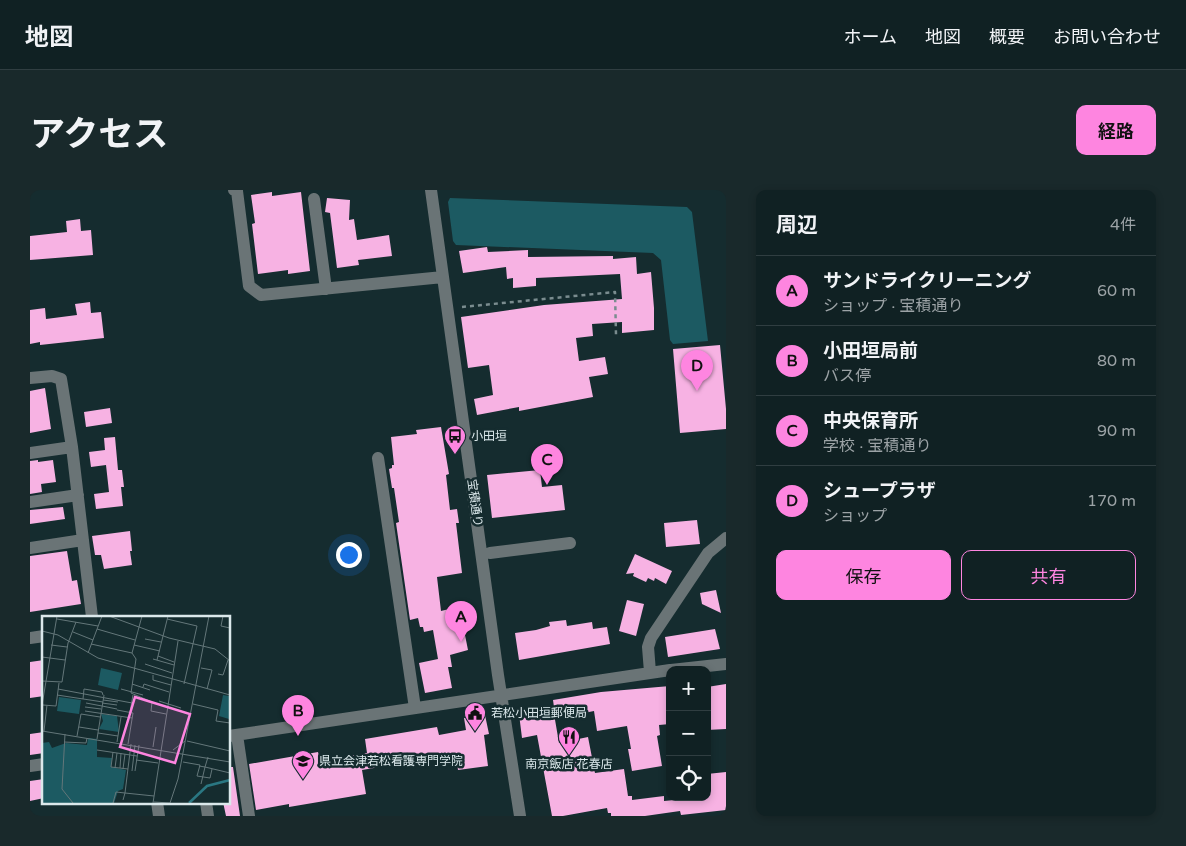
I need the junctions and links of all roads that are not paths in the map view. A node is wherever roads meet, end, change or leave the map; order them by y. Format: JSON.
{"nodes":[{"id":1,"x":234,"y":190,"type":"edge"},
{"id":2,"x":431,"y":190,"type":"edge"},
{"id":3,"x":314,"y":199,"type":"dead end"},
{"id":4,"x":443,"y":277,"type":"junction"},
{"id":5,"x":326,"y":289,"type":"junction"},
{"id":6,"x":30,"y":378,"type":"edge"},
{"id":7,"x":72,"y":446,"type":"junction"},
{"id":8,"x":30,"y":453,"type":"edge"},
{"id":9,"x":378,"y":458,"type":"dead end"},
{"id":10,"x":78,"y":495,"type":"junction"},
{"id":11,"x":30,"y":502,"type":"edge"},
{"id":12,"x":726,"y":538,"type":"edge"},
{"id":13,"x":83,"y":540,"type":"junction"},
{"id":14,"x":570,"y":543,"type":"dead end"},
{"id":15,"x":30,"y":548,"type":"edge"},
{"id":16,"x":490,"y":553,"type":"dead end"},
{"id":17,"x":92,"y":616,"type":"edge"},
{"id":18,"x":726,"y":664,"type":"edge"},
{"id":19,"x":707,"y":666,"type":"edge"},
{"id":20,"x":666,"y":670,"type":"edge"},
{"id":21,"x":650,"y":672,"type":"junction"},
{"id":22,"x":502,"y":695,"type":"junction"},
{"id":23,"x":415,"y":708,"type":"junction"},
{"id":24,"x":233,"y":735,"type":"edge"},
{"id":25,"x":250,"y":816,"type":"edge"},
{"id":26,"x":520,"y":816,"type":"edge"}],
"edges":[{"from":1,"to":5,"type":"street"},
{"from":2,"to":4,"type":"street","name":"宝積通り"},
{"from":3,"to":5,"type":"street"},
{"from":4,"to":5,"type":"street"},
{"from":4,"to":22,"type":"street","name":"宝積通り"},
{"from":6,"to":7,"type":"street"},
{"from":7,"to":8,"type":"street"},
{"from":7,"to":10,"type":"street"},
{"from":9,"to":23,"type":"street"},
{"from":10,"to":11,"type":"street"},
{"from":10,"to":13,"type":"street"},
{"from":12,"to":21,"type":"street"},
{"from":13,"to":15,"type":"street"},
{"from":13,"to":17,"type":"street"},
{"from":14,"to":16,"type":"street"},
{"from":18,"to":19,"type":"street"},
{"from":20,"to":21,"type":"street"},
{"from":21,"to":22,"type":"street"},
{"from":22,"to":23,"type":"street"},
{"from":22,"to":26,"type":"street","name":"宝積通り"},
{"from":23,"to":24,"type":"street"},
{"from":24,"to":25,"type":"street"}]}
